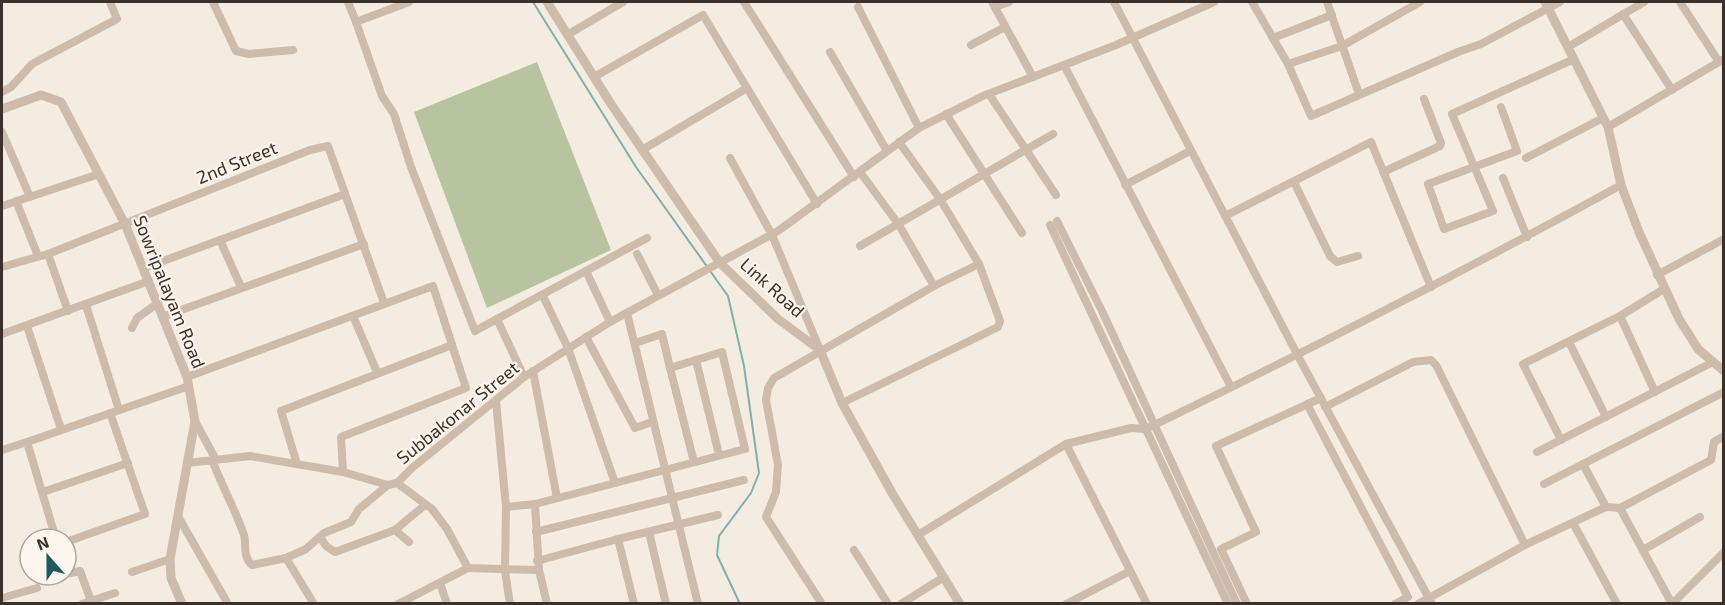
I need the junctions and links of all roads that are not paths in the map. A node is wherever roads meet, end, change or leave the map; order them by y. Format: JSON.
{"nodes":[{"id":1,"x":110,"y":2,"type":"edge"},
{"id":2,"x":213,"y":2,"type":"edge"},
{"id":3,"x":348,"y":2,"type":"edge"},
{"id":4,"x":410,"y":2,"type":"edge"},
{"id":5,"x":547,"y":2,"type":"edge"},
{"id":6,"x":623,"y":2,"type":"edge"},
{"id":7,"x":744,"y":2,"type":"edge"},
{"id":8,"x":1009,"y":2,"type":"edge"},
{"id":9,"x":1114,"y":2,"type":"edge"},
{"id":10,"x":1214,"y":2,"type":"edge"},
{"id":11,"x":1252,"y":2,"type":"edge"},
{"id":12,"x":1327,"y":2,"type":"edge"},
{"id":13,"x":1420,"y":2,"type":"edge"},
{"id":14,"x":1560,"y":2,"type":"edge"},
{"id":15,"x":1644,"y":2,"type":"edge"},
{"id":16,"x":1680,"y":2,"type":"edge"},
{"id":17,"x":994,"y":4,"type":"edge"},
{"id":18,"x":1546,"y":5,"type":"edge"},
{"id":19,"x":858,"y":7,"type":"dead end"},
{"id":20,"x":1332,"y":15,"type":"junction"},
{"id":21,"x":1623,"y":15,"type":"junction"},
{"id":22,"x":356,"y":22,"type":"junction"},
{"id":23,"x":1005,"y":27,"type":"junction"},
{"id":24,"x":567,"y":35,"type":"junction"},
{"id":25,"x":1131,"y":38,"type":"junction"},
{"id":26,"x":1273,"y":38,"type":"junction"},
{"id":27,"x":971,"y":45,"type":"dead end"},
{"id":28,"x":1342,"y":46,"type":"junction"},
{"id":29,"x":1568,"y":47,"type":"junction"},
{"id":30,"x":293,"y":50,"type":"dead end"},
{"id":31,"x":830,"y":52,"type":"dead end"},
{"id":32,"x":1574,"y":58,"type":"junction"},
{"id":33,"x":1721,"y":61,"type":"edge"},
{"id":34,"x":1288,"y":64,"type":"junction"},
{"id":35,"x":1064,"y":65,"type":"junction"},
{"id":36,"x":594,"y":77,"type":"junction"},
{"id":37,"x":1034,"y":77,"type":"junction"},
{"id":38,"x":747,"y":88,"type":"junction"},
{"id":39,"x":1672,"y":90,"type":"junction"},
{"id":40,"x":2,"y":92,"type":"edge"},
{"id":41,"x":989,"y":94,"type":"junction"},
{"id":42,"x":1359,"y":94,"type":"junction"},
{"id":43,"x":1424,"y":99,"type":"dead end"},
{"id":44,"x":1501,"y":107,"type":"dead end"},
{"id":45,"x":2,"y":109,"type":"edge"},
{"id":46,"x":946,"y":114,"type":"junction"},
{"id":47,"x":1603,"y":118,"type":"junction"},
{"id":48,"x":919,"y":128,"type":"junction"},
{"id":49,"x":1608,"y":128,"type":"junction"},
{"id":50,"x":2,"y":132,"type":"edge"},
{"id":51,"x":1053,"y":134,"type":"dead end"},
{"id":52,"x":899,"y":142,"type":"junction"},
{"id":53,"x":642,"y":150,"type":"junction"},
{"id":54,"x":887,"y":151,"type":"junction"},
{"id":55,"x":1026,"y":151,"type":"junction"},
{"id":56,"x":1190,"y":151,"type":"junction"},
{"id":57,"x":730,"y":158,"type":"dead end"},
{"id":58,"x":1526,"y":158,"type":"dead end"},
{"id":59,"x":1474,"y":167,"type":"junction"},
{"id":60,"x":1383,"y":172,"type":"junction"},
{"id":61,"x":99,"y":174,"type":"junction"},
{"id":62,"x":984,"y":174,"type":"junction"},
{"id":63,"x":857,"y":175,"type":"junction"},
{"id":64,"x":1503,"y":178,"type":"dead end"},
{"id":65,"x":1294,"y":182,"type":"junction"},
{"id":66,"x":1125,"y":184,"type":"junction"},
{"id":67,"x":1622,"y":185,"type":"junction"},
{"id":68,"x":345,"y":194,"type":"junction"},
{"id":69,"x":1056,"y":195,"type":"dead end"},
{"id":70,"x":30,"y":197,"type":"junction"},
{"id":71,"x":940,"y":199,"type":"junction"},
{"id":72,"x":16,"y":201,"type":"junction"},
{"id":73,"x":818,"y":204,"type":"junction"},
{"id":74,"x":2,"y":206,"type":"edge"},
{"id":75,"x":1225,"y":216,"type":"junction"},
{"id":76,"x":1053,"y":223,"type":"dead end"},
{"id":77,"x":124,"y":224,"type":"junction"},
{"id":78,"x":899,"y":225,"type":"junction"},
{"id":79,"x":1022,"y":233,"type":"dead end"},
{"id":80,"x":772,"y":235,"type":"junction"},
{"id":81,"x":1527,"y":237,"type":"junction"},
{"id":82,"x":647,"y":238,"type":"dead end"},
{"id":83,"x":1724,"y":239,"type":"edge"},
{"id":84,"x":220,"y":240,"type":"junction"},
{"id":85,"x":364,"y":244,"type":"junction"},
{"id":86,"x":860,"y":246,"type":"dead end"},
{"id":87,"x":48,"y":254,"type":"junction"},
{"id":88,"x":637,"y":254,"type":"dead end"},
{"id":89,"x":38,"y":256,"type":"junction"},
{"id":90,"x":1358,"y":256,"type":"dead end"},
{"id":91,"x":717,"y":264,"type":"junction"},
{"id":92,"x":979,"y":264,"type":"junction"},
{"id":93,"x":2,"y":267,"type":"edge"},
{"id":94,"x":144,"y":268,"type":"junction"},
{"id":95,"x":586,"y":271,"type":"junction"},
{"id":96,"x":1657,"y":275,"type":"junction"},
{"id":97,"x":148,"y":281,"type":"junction"},
{"id":98,"x":241,"y":286,"type":"junction"},
{"id":99,"x":934,"y":286,"type":"junction"},
{"id":100,"x":1431,"y":287,"type":"junction"},
{"id":101,"x":1664,"y":289,"type":"junction"},
{"id":102,"x":658,"y":295,"type":"junction"},
{"id":103,"x":543,"y":296,"type":"junction"},
{"id":104,"x":158,"y":303,"type":"junction"},
{"id":105,"x":384,"y":303,"type":"junction"},
{"id":106,"x":87,"y":304,"type":"junction"},
{"id":107,"x":68,"y":311,"type":"junction"},
{"id":108,"x":627,"y":314,"type":"junction"},
{"id":109,"x":353,"y":316,"type":"junction"},
{"id":110,"x":1620,"y":316,"type":"junction"},
{"id":111,"x":162,"y":317,"type":"junction"},
{"id":112,"x":497,"y":319,"type":"junction"},
{"id":113,"x":610,"y":322,"type":"junction"},
{"id":114,"x":27,"y":326,"type":"junction"},
{"id":115,"x":132,"y":328,"type":"dead end"},
{"id":116,"x":2,"y":334,"type":"edge"},
{"id":117,"x":586,"y":338,"type":"junction"},
{"id":118,"x":1569,"y":342,"type":"junction"},
{"id":119,"x":635,"y":343,"type":"junction"},
{"id":120,"x":452,"y":345,"type":"junction"},
{"id":121,"x":568,"y":348,"type":"junction"},
{"id":122,"x":820,"y":350,"type":"junction"},
{"id":123,"x":1298,"y":356,"type":"junction"},
{"id":124,"x":696,"y":360,"type":"junction"},
{"id":125,"x":1711,"y":363,"type":"junction"},
{"id":126,"x":670,"y":368,"type":"junction"},
{"id":127,"x":1724,"y":370,"type":"edge"},
{"id":128,"x":533,"y":371,"type":"junction"},
{"id":129,"x":377,"y":372,"type":"junction"},
{"id":130,"x":524,"y":377,"type":"junction"},
{"id":131,"x":188,"y":381,"type":"junction"},
{"id":132,"x":1230,"y":387,"type":"junction"},
{"id":133,"x":1655,"y":392,"type":"junction"},
{"id":134,"x":1724,"y":392,"type":"edge"},
{"id":135,"x":1321,"y":398,"type":"junction"},
{"id":136,"x":496,"y":401,"type":"junction"},
{"id":137,"x":842,"y":403,"type":"junction"},
{"id":138,"x":1307,"y":404,"type":"junction"},
{"id":139,"x":1326,"y":407,"type":"junction"},
{"id":140,"x":119,"y":410,"type":"junction"},
{"id":141,"x":110,"y":413,"type":"junction"},
{"id":142,"x":1606,"y":417,"type":"junction"},
{"id":143,"x":195,"y":421,"type":"junction"},
{"id":144,"x":652,"y":422,"type":"junction"},
{"id":145,"x":1150,"y":427,"type":"junction"},
{"id":146,"x":61,"y":429,"type":"junction"},
{"id":147,"x":1724,"y":436,"type":"edge"},
{"id":148,"x":1561,"y":440,"type":"junction"},
{"id":149,"x":27,"y":442,"type":"junction"},
{"id":150,"x":1066,"y":444,"type":"junction"},
{"id":151,"x":2,"y":450,"type":"edge"},
{"id":152,"x":1537,"y":452,"type":"dead end"},
{"id":153,"x":719,"y":455,"type":"junction"},
{"id":154,"x":214,"y":460,"type":"junction"},
{"id":155,"x":694,"y":462,"type":"junction"},
{"id":156,"x":128,"y":463,"type":"junction"},
{"id":157,"x":188,"y":463,"type":"junction"},
{"id":158,"x":297,"y":464,"type":"junction"},
{"id":159,"x":1583,"y":464,"type":"junction"},
{"id":160,"x":666,"y":469,"type":"junction"},
{"id":161,"x":343,"y":472,"type":"junction"},
{"id":162,"x":744,"y":480,"type":"dead end"},
{"id":163,"x":397,"y":483,"type":"junction"},
{"id":164,"x":615,"y":483,"type":"junction"},
{"id":165,"x":1544,"y":484,"type":"dead end"},
{"id":166,"x":388,"y":485,"type":"junction"},
{"id":167,"x":43,"y":492,"type":"junction"},
{"id":168,"x":557,"y":498,"type":"junction"},
{"id":169,"x":672,"y":498,"type":"junction"},
{"id":170,"x":535,"y":504,"type":"junction"},
{"id":171,"x":425,"y":505,"type":"junction"},
{"id":172,"x":506,"y":507,"type":"junction"},
{"id":173,"x":1605,"y":507,"type":"junction"},
{"id":174,"x":1620,"y":508,"type":"junction"},
{"id":175,"x":718,"y":515,"type":"dead end"},
{"id":176,"x":1700,"y":517,"type":"dead end"},
{"id":177,"x":179,"y":518,"type":"junction"},
{"id":178,"x":1573,"y":524,"type":"junction"},
{"id":179,"x":679,"y":526,"type":"junction"},
{"id":180,"x":53,"y":527,"type":"edge"},
{"id":181,"x":395,"y":530,"type":"junction"},
{"id":182,"x":536,"y":532,"type":"junction"},
{"id":183,"x":649,"y":532,"type":"junction"},
{"id":184,"x":918,"y":535,"type":"junction"},
{"id":185,"x":320,"y":537,"type":"junction"},
{"id":186,"x":78,"y":538,"type":"edge"},
{"id":187,"x":618,"y":538,"type":"junction"},
{"id":188,"x":409,"y":542,"type":"dead end"},
{"id":189,"x":1525,"y":545,"type":"junction"},
{"id":190,"x":854,"y":550,"type":"dead end"},
{"id":191,"x":1643,"y":550,"type":"junction"},
{"id":192,"x":1724,"y":552,"type":"edge"},
{"id":193,"x":286,"y":558,"type":"junction"},
{"id":194,"x":170,"y":559,"type":"junction"},
{"id":195,"x":538,"y":566,"type":"junction"},
{"id":196,"x":468,"y":568,"type":"junction"},
{"id":197,"x":78,"y":571,"type":"edge"},
{"id":198,"x":505,"y":571,"type":"junction"},
{"id":199,"x":1130,"y":571,"type":"junction"},
{"id":200,"x":132,"y":572,"type":"dead end"},
{"id":201,"x":944,"y":576,"type":"junction"},
{"id":202,"x":440,"y":583,"type":"junction"},
{"id":203,"x":37,"y":588,"type":"dead end"},
{"id":204,"x":115,"y":592,"type":"dead end"},
{"id":205,"x":2,"y":598,"type":"edge"},
{"id":206,"x":1431,"y":600,"type":"edge"},
{"id":207,"x":91,"y":601,"type":"junction"},
{"id":208,"x":82,"y":603,"type":"edge"},
{"id":209,"x":182,"y":603,"type":"edge"},
{"id":210,"x":228,"y":603,"type":"edge"},
{"id":211,"x":314,"y":603,"type":"edge"},
{"id":212,"x":398,"y":603,"type":"edge"},
{"id":213,"x":447,"y":603,"type":"edge"},
{"id":214,"x":510,"y":603,"type":"edge"},
{"id":215,"x":547,"y":603,"type":"edge"},
{"id":216,"x":634,"y":603,"type":"edge"},
{"id":217,"x":666,"y":603,"type":"edge"},
{"id":218,"x":698,"y":603,"type":"edge"},
{"id":219,"x":822,"y":603,"type":"edge"},
{"id":220,"x":888,"y":603,"type":"edge"},
{"id":221,"x":901,"y":603,"type":"edge"},
{"id":222,"x":960,"y":603,"type":"edge"},
{"id":223,"x":1066,"y":603,"type":"edge"},
{"id":224,"x":1147,"y":603,"type":"edge"},
{"id":225,"x":1228,"y":603,"type":"edge"},
{"id":226,"x":1237,"y":603,"type":"edge"},
{"id":227,"x":1247,"y":603,"type":"edge"},
{"id":228,"x":1395,"y":603,"type":"edge"},
{"id":229,"x":1418,"y":603,"type":"edge"},
{"id":230,"x":1617,"y":603,"type":"edge"}],
"edges":[{"from":1,"to":40,"type":"street"},
{"from":2,"to":30,"type":"street"},
{"from":3,"to":22,"type":"street"},
{"from":4,"to":22,"type":"street"},
{"from":5,"to":24,"type":"street","name":"Link Road"},
{"from":6,"to":24,"type":"street"},
{"from":7,"to":63,"type":"street"},
{"from":8,"to":17,"type":"street"},
{"from":9,"to":25,"type":"street"},
{"from":10,"to":25,"type":"street","name":"Subbakonar Street"},
{"from":11,"to":26,"type":"street"},
{"from":12,"to":20,"type":"street"},
{"from":13,"to":28,"type":"street"},
{"from":14,"to":18,"type":"street"},
{"from":15,"to":21,"type":"street"},
{"from":16,"to":33,"type":"street"},
{"from":17,"to":23,"type":"street"},
{"from":18,"to":29,"type":"street"},
{"from":18,"to":42,"type":"street"},
{"from":19,"to":48,"type":"street"},
{"from":20,"to":26,"type":"street"},
{"from":20,"to":28,"type":"street"},
{"from":21,"to":29,"type":"street"},
{"from":21,"to":39,"type":"street"},
{"from":22,"to":112,"type":"street"},
{"from":23,"to":27,"type":"street"},
{"from":23,"to":37,"type":"street"},
{"from":24,"to":36,"type":"street","name":"Link Road"},
{"from":25,"to":35,"type":"street","name":"Subbakonar Street"},
{"from":25,"to":56,"type":"street"},
{"from":26,"to":34,"type":"street"},
{"from":28,"to":34,"type":"street"},
{"from":28,"to":42,"type":"street"},
{"from":29,"to":32,"type":"street"},
{"from":31,"to":54,"type":"street"},
{"from":32,"to":47,"type":"street"},
{"from":32,"to":59,"type":"street"},
{"from":33,"to":39,"type":"street"},
{"from":34,"to":42,"type":"street"},
{"from":35,"to":37,"type":"street","name":"Subbakonar Street"},
{"from":35,"to":66,"type":"street"},
{"from":36,"to":38,"type":"street"},
{"from":36,"to":53,"type":"street","name":"Link Road"},
{"from":37,"to":41,"type":"street","name":"Subbakonar Street"},
{"from":38,"to":53,"type":"street"},
{"from":38,"to":73,"type":"street"},
{"from":39,"to":49,"type":"street"},
{"from":41,"to":46,"type":"street","name":"Subbakonar Street"},
{"from":41,"to":55,"type":"street"},
{"from":43,"to":60,"type":"street"},
{"from":44,"to":59,"type":"street"},
{"from":45,"to":61,"type":"street","name":"Sowripalayam Road"},
{"from":46,"to":48,"type":"street","name":"Subbakonar Street"},
{"from":46,"to":62,"type":"street"},
{"from":47,"to":49,"type":"street"},
{"from":47,"to":58,"type":"street"},
{"from":48,"to":52,"type":"street","name":"Subbakonar Street"},
{"from":49,"to":67,"type":"street"},
{"from":50,"to":70,"type":"street"},
{"from":51,"to":55,"type":"street"},
{"from":52,"to":54,"type":"street","name":"Subbakonar Street"},
{"from":52,"to":71,"type":"street"},
{"from":53,"to":91,"type":"street","name":"Link Road"},
{"from":54,"to":63,"type":"street","name":"Subbakonar Street"},
{"from":55,"to":62,"type":"street"},
{"from":55,"to":69,"type":"street"},
{"from":56,"to":66,"type":"street"},
{"from":56,"to":75,"type":"street"},
{"from":57,"to":80,"type":"street"},
{"from":59,"to":59,"type":"street"},
{"from":60,"to":65,"type":"street"},
{"from":60,"to":100,"type":"street"},
{"from":61,"to":70,"type":"street"},
{"from":61,"to":77,"type":"street","name":"Sowripalayam Road"},
{"from":62,"to":71,"type":"street"},
{"from":62,"to":79,"type":"street"},
{"from":63,"to":73,"type":"street","name":"Subbakonar Street"},
{"from":63,"to":78,"type":"street"},
{"from":64,"to":81,"type":"street"},
{"from":65,"to":75,"type":"street"},
{"from":65,"to":90,"type":"street"},
{"from":66,"to":132,"type":"street"},
{"from":67,"to":81,"type":"street"},
{"from":67,"to":96,"type":"street"},
{"from":68,"to":77,"type":"street","name":"2nd Street"},
{"from":68,"to":84,"type":"street"},
{"from":68,"to":85,"type":"street","name":"2nd Street"},
{"from":70,"to":72,"type":"street"},
{"from":71,"to":78,"type":"street"},
{"from":71,"to":92,"type":"street"},
{"from":72,"to":74,"type":"street"},
{"from":72,"to":89,"type":"street"},
{"from":73,"to":80,"type":"street","name":"Subbakonar Street"},
{"from":75,"to":123,"type":"street"},
{"from":76,"to":145,"type":"street"},
{"from":77,"to":87,"type":"street","name":"2nd Street"},
{"from":77,"to":94,"type":"street","name":"Sowripalayam Road"},
{"from":78,"to":86,"type":"street"},
{"from":78,"to":99,"type":"street"},
{"from":80,"to":91,"type":"street","name":"Subbakonar Street"},
{"from":80,"to":122,"type":"street"},
{"from":81,"to":100,"type":"street"},
{"from":82,"to":95,"type":"street"},
{"from":83,"to":96,"type":"street"},
{"from":84,"to":94,"type":"street"},
{"from":84,"to":98,"type":"street"},
{"from":85,"to":98,"type":"street"},
{"from":85,"to":105,"type":"street","name":"2nd Street"},
{"from":87,"to":89,"type":"street","name":"2nd Street"},
{"from":87,"to":107,"type":"street"},
{"from":88,"to":102,"type":"street"},
{"from":89,"to":93,"type":"street","name":"2nd Street"},
{"from":91,"to":102,"type":"street","name":"Subbakonar Street"},
{"from":91,"to":122,"type":"street","name":"Link Road"},
{"from":92,"to":99,"type":"street"},
{"from":92,"to":137,"type":"street"},
{"from":94,"to":97,"type":"street","name":"Sowripalayam Road"},
{"from":95,"to":103,"type":"street"},
{"from":95,"to":113,"type":"street"},
{"from":96,"to":101,"type":"street"},
{"from":97,"to":104,"type":"street","name":"Sowripalayam Road"},
{"from":97,"to":106,"type":"street"},
{"from":98,"to":111,"type":"street"},
{"from":99,"to":122,"type":"street"},
{"from":100,"to":123,"type":"street"},
{"from":101,"to":110,"type":"street"},
{"from":101,"to":125,"type":"street"},
{"from":102,"to":108,"type":"street","name":"Subbakonar Street"},
{"from":103,"to":112,"type":"street"},
{"from":103,"to":121,"type":"street"},
{"from":104,"to":111,"type":"street","name":"Sowripalayam Road"},
{"from":104,"to":115,"type":"street"},
{"from":105,"to":109,"type":"street"},
{"from":105,"to":120,"type":"street"},
{"from":106,"to":107,"type":"street"},
{"from":106,"to":140,"type":"street"},
{"from":107,"to":114,"type":"street"},
{"from":108,"to":113,"type":"street","name":"Subbakonar Street"},
{"from":108,"to":119,"type":"street"},
{"from":109,"to":129,"type":"street"},
{"from":109,"to":131,"type":"street"},
{"from":110,"to":118,"type":"street"},
{"from":110,"to":133,"type":"street"},
{"from":111,"to":131,"type":"street","name":"Sowripalayam Road"},
{"from":112,"to":130,"type":"street"},
{"from":113,"to":117,"type":"street","name":"Subbakonar Street"},
{"from":114,"to":116,"type":"street"},
{"from":114,"to":146,"type":"street"},
{"from":117,"to":121,"type":"street","name":"Subbakonar Street"},
{"from":117,"to":144,"type":"street"},
{"from":118,"to":142,"type":"street"},
{"from":118,"to":148,"type":"street"},
{"from":119,"to":126,"type":"street"},
{"from":119,"to":144,"type":"street"},
{"from":120,"to":129,"type":"street"},
{"from":120,"to":161,"type":"street"},
{"from":121,"to":128,"type":"street","name":"Subbakonar Street"},
{"from":121,"to":164,"type":"street"},
{"from":122,"to":137,"type":"street"},
{"from":122,"to":219,"type":"street"},
{"from":123,"to":132,"type":"street"},
{"from":123,"to":135,"type":"street"},
{"from":124,"to":126,"type":"street"},
{"from":124,"to":153,"type":"street"},
{"from":124,"to":153,"type":"street"},
{"from":125,"to":127,"type":"street"},
{"from":125,"to":133,"type":"street"},
{"from":126,"to":155,"type":"street"},
{"from":128,"to":130,"type":"street","name":"Subbakonar Street"},
{"from":128,"to":168,"type":"street"},
{"from":129,"to":158,"type":"street"},
{"from":130,"to":136,"type":"street","name":"Subbakonar Street"},
{"from":131,"to":140,"type":"street"},
{"from":131,"to":143,"type":"street","name":"Sowripalayam Road"},
{"from":132,"to":145,"type":"street"},
{"from":133,"to":142,"type":"street"},
{"from":134,"to":159,"type":"street"},
{"from":135,"to":138,"type":"street"},
{"from":135,"to":139,"type":"street"},
{"from":136,"to":163,"type":"street","name":"Subbakonar Street"},
{"from":136,"to":172,"type":"street"},
{"from":137,"to":184,"type":"street"},
{"from":138,"to":227,"type":"street"},
{"from":138,"to":228,"type":"street"},
{"from":139,"to":189,"type":"street"},
{"from":139,"to":206,"type":"street"},
{"from":140,"to":141,"type":"street"},
{"from":141,"to":146,"type":"street"},
{"from":141,"to":156,"type":"street"},
{"from":142,"to":148,"type":"street"},
{"from":143,"to":154,"type":"street"},
{"from":143,"to":157,"type":"street","name":"Sowripalayam Road"},
{"from":144,"to":160,"type":"street"},
{"from":145,"to":150,"type":"street"},
{"from":145,"to":225,"type":"street"},
{"from":145,"to":226,"type":"street"},
{"from":146,"to":149,"type":"street"},
{"from":147,"to":174,"type":"street"},
{"from":148,"to":152,"type":"street"},
{"from":149,"to":151,"type":"street"},
{"from":149,"to":167,"type":"street"},
{"from":150,"to":184,"type":"street"},
{"from":150,"to":199,"type":"street"},
{"from":153,"to":155,"type":"street"},
{"from":154,"to":157,"type":"street","name":"Subbakonar Street"},
{"from":154,"to":158,"type":"street","name":"Subbakonar Street"},
{"from":154,"to":193,"type":"street"},
{"from":155,"to":160,"type":"street"},
{"from":156,"to":167,"type":"street"},
{"from":156,"to":186,"type":"street"},
{"from":157,"to":177,"type":"street","name":"Sowripalayam Road"},
{"from":158,"to":161,"type":"street","name":"Subbakonar Street"},
{"from":159,"to":165,"type":"street"},
{"from":159,"to":173,"type":"street"},
{"from":160,"to":164,"type":"street"},
{"from":160,"to":169,"type":"street"},
{"from":161,"to":166,"type":"street","name":"Subbakonar Street"},
{"from":162,"to":169,"type":"street"},
{"from":163,"to":166,"type":"street","name":"Subbakonar Street"},
{"from":163,"to":171,"type":"street"},
{"from":164,"to":168,"type":"street"},
{"from":166,"to":185,"type":"street"},
{"from":167,"to":180,"type":"street"},
{"from":168,"to":170,"type":"street"},
{"from":169,"to":179,"type":"street"},
{"from":169,"to":182,"type":"street"},
{"from":170,"to":172,"type":"street"},
{"from":170,"to":182,"type":"street"},
{"from":171,"to":181,"type":"street"},
{"from":171,"to":196,"type":"street"},
{"from":172,"to":198,"type":"street"},
{"from":173,"to":174,"type":"street"},
{"from":173,"to":178,"type":"street"},
{"from":174,"to":191,"type":"street"},
{"from":175,"to":179,"type":"street"},
{"from":176,"to":191,"type":"street"},
{"from":177,"to":194,"type":"street","name":"Sowripalayam Road"},
{"from":177,"to":210,"type":"street"},
{"from":178,"to":189,"type":"street"},
{"from":178,"to":230,"type":"street"},
{"from":179,"to":183,"type":"street"},
{"from":179,"to":218,"type":"street"},
{"from":181,"to":185,"type":"street"},
{"from":181,"to":188,"type":"street"},
{"from":182,"to":195,"type":"street"},
{"from":183,"to":187,"type":"street"},
{"from":183,"to":217,"type":"street"},
{"from":184,"to":201,"type":"street"},
{"from":185,"to":193,"type":"street"},
{"from":187,"to":195,"type":"street"},
{"from":187,"to":216,"type":"street"},
{"from":189,"to":206,"type":"street"},
{"from":190,"to":220,"type":"street"},
{"from":191,"to":192,"type":"street"},
{"from":193,"to":211,"type":"street"},
{"from":194,"to":200,"type":"street"},
{"from":194,"to":209,"type":"street","name":"Sowripalayam Road"},
{"from":195,"to":198,"type":"street"},
{"from":195,"to":215,"type":"street"},
{"from":196,"to":198,"type":"street"},
{"from":196,"to":202,"type":"street"},
{"from":197,"to":207,"type":"street"},
{"from":198,"to":214,"type":"street"},
{"from":199,"to":223,"type":"street"},
{"from":199,"to":224,"type":"street"},
{"from":201,"to":221,"type":"street"},
{"from":201,"to":222,"type":"street"},
{"from":202,"to":212,"type":"street"},
{"from":202,"to":213,"type":"street"},
{"from":203,"to":205,"type":"street"},
{"from":204,"to":207,"type":"street"},
{"from":206,"to":229,"type":"street"},
{"from":207,"to":208,"type":"street"}]}
